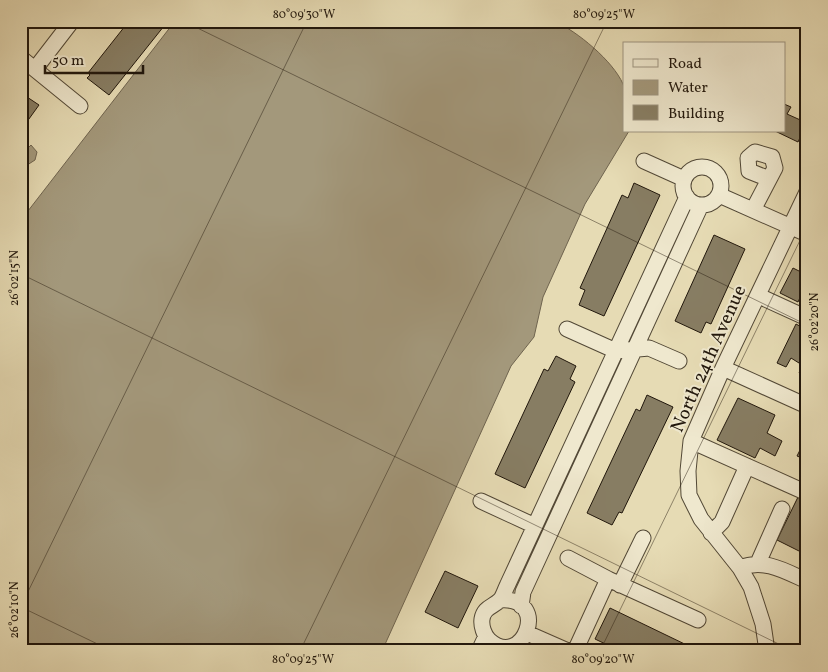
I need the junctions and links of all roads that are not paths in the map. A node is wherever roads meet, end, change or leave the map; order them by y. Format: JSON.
{"nodes":[{"id":1,"x":72,"y":21,"type":"edge"},
{"id":2,"x":21,"y":58,"type":"edge"},
{"id":3,"x":35,"y":69,"type":"junction"},
{"id":4,"x":80,"y":106,"type":"dead end"},
{"id":5,"x":644,"y":161,"type":"dead end"},
{"id":6,"x":684,"y":179,"type":"junction"},
{"id":7,"x":769,"y":179,"type":"dead end"},
{"id":8,"x":807,"y":192,"type":"edge"},
{"id":9,"x":719,"y":195,"type":"junction"},
{"id":10,"x":687,"y":197,"type":"junction"},
{"id":11,"x":701,"y":205,"type":"junction"},
{"id":12,"x":753,"y":210,"type":"junction"},
{"id":13,"x":791,"y":227,"type":"junction"},
{"id":14,"x":807,"y":234,"type":"edge"},
{"id":15,"x":759,"y":296,"type":"junction"},
{"id":16,"x":807,"y":318,"type":"edge"},
{"id":17,"x":567,"y":329,"type":"dead end"},
{"id":18,"x":634,"y":350,"type":"junction"},
{"id":19,"x":616,"y":351,"type":"junction"},
{"id":20,"x":679,"y":361,"type":"dead end"},
{"id":21,"x":723,"y":368,"type":"junction"},
{"id":22,"x":807,"y":406,"type":"edge"},
{"id":23,"x":691,"y":441,"type":"junction"},
{"id":24,"x":747,"y":466,"type":"junction"},
{"id":25,"x":807,"y":493,"type":"edge"},
{"id":26,"x":481,"y":501,"type":"dead end"},
{"id":27,"x":782,"y":509,"type":"dead end"},
{"id":28,"x":535,"y":526,"type":"junction"},
{"id":29,"x":711,"y":533,"type":"junction"},
{"id":30,"x":643,"y":538,"type":"dead end"},
{"id":31,"x":568,"y":558,"type":"dead end"},
{"id":32,"x":758,"y":563,"type":"junction"},
{"id":33,"x":740,"y":568,"type":"junction"},
{"id":34,"x":807,"y":581,"type":"edge"},
{"id":35,"x":614,"y":582,"type":"junction"},
{"id":36,"x":500,"y":600,"type":"junction"},
{"id":37,"x":521,"y":606,"type":"junction"},
{"id":38,"x":698,"y":620,"type":"dead end"},
{"id":39,"x":527,"y":632,"type":"junction"},
{"id":40,"x":486,"y":636,"type":"junction"},
{"id":41,"x":500,"y":649,"type":"edge"},
{"id":42,"x":479,"y":651,"type":"edge"},
{"id":43,"x":568,"y":651,"type":"edge"},
{"id":44,"x":575,"y":651,"type":"edge"},
{"id":45,"x":766,"y":651,"type":"edge"}],
"edges":[{"from":1,"to":3,"type":"street"},
{"from":2,"to":3,"type":"street"},
{"from":3,"to":4,"type":"street"},
{"from":5,"to":6,"type":"street"},
{"from":6,"to":9,"type":"street"},
{"from":6,"to":10,"type":"street"},
{"from":7,"to":12,"type":"street"},
{"from":8,"to":13,"type":"street","name":"North 24th Avenue"},
{"from":9,"to":11,"type":"street"},
{"from":9,"to":12,"type":"street"},
{"from":10,"to":11,"type":"street"},
{"from":10,"to":19,"type":"street"},
{"from":11,"to":18,"type":"street"},
{"from":12,"to":13,"type":"street"},
{"from":13,"to":14,"type":"street"},
{"from":13,"to":15,"type":"street","name":"North 24th Avenue"},
{"from":15,"to":16,"type":"street"},
{"from":15,"to":21,"type":"street","name":"North 24th Avenue"},
{"from":17,"to":19,"type":"street"},
{"from":18,"to":19,"type":"street"},
{"from":18,"to":20,"type":"street"},
{"from":18,"to":37,"type":"street"},
{"from":19,"to":28,"type":"street"},
{"from":21,"to":22,"type":"street"},
{"from":21,"to":23,"type":"street","name":"North 24th Avenue"},
{"from":23,"to":24,"type":"street"},
{"from":23,"to":29,"type":"street","name":"North 24th Avenue"},
{"from":24,"to":25,"type":"street"},
{"from":24,"to":29,"type":"street"},
{"from":26,"to":28,"type":"street"},
{"from":27,"to":32,"type":"street"},
{"from":28,"to":36,"type":"street"},
{"from":29,"to":33,"type":"street","name":"North 24th Avenue"},
{"from":30,"to":35,"type":"street"},
{"from":31,"to":35,"type":"street"},
{"from":32,"to":33,"type":"street"},
{"from":32,"to":34,"type":"street"},
{"from":33,"to":45,"type":"street","name":"North 24th Avenue"},
{"from":35,"to":38,"type":"street"},
{"from":35,"to":44,"type":"street"},
{"from":36,"to":37,"type":"street"},
{"from":36,"to":40,"type":"street"},
{"from":37,"to":39,"type":"street"},
{"from":39,"to":41,"type":"street"},
{"from":39,"to":43,"type":"street"},
{"from":40,"to":41,"type":"street"},
{"from":40,"to":42,"type":"street"}]}
